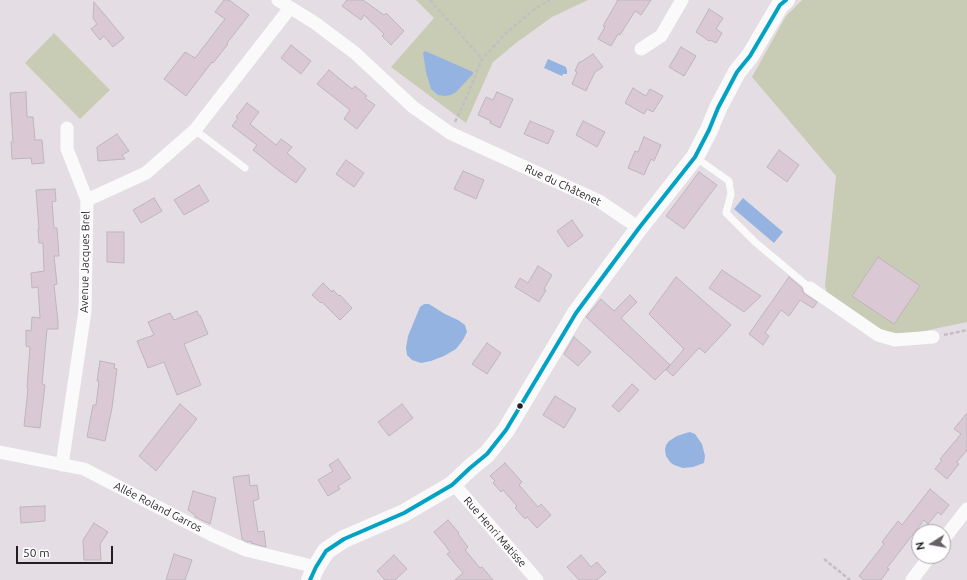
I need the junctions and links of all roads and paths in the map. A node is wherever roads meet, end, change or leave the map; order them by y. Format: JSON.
{"nodes":[{"id":1,"x":278,"y":0,"type":"edge"},
{"id":2,"x":430,"y":0,"type":"edge"},
{"id":3,"x":550,"y":0,"type":"edge"},
{"id":4,"x":682,"y":0,"type":"edge"},
{"id":5,"x":786,"y":0,"type":"edge"},
{"id":6,"x":290,"y":8,"type":"junction"},
{"id":7,"x":641,"y":49,"type":"dead end"},
{"id":8,"x":482,"y":59,"type":"junction"},
{"id":9,"x":67,"y":128,"type":"dead end"},
{"id":10,"x":195,"y":130,"type":"junction"},
{"id":11,"x":450,"y":133,"type":"junction"},
{"id":12,"x":695,"y":157,"type":"junction"},
{"id":13,"x":245,"y":168,"type":"dead end"},
{"id":14,"x":86,"y":200,"type":"junction"},
{"id":15,"x":639,"y":228,"type":"junction"},
{"id":16,"x":810,"y":288,"type":"joint"},
{"id":17,"x":967,"y":330,"type":"edge"},
{"id":18,"x":933,"y":337,"type":"joint"},
{"id":19,"x":0,"y":452,"type":"edge"},
{"id":20,"x":62,"y":465,"type":"junction"},
{"id":21,"x":452,"y":485,"type":"junction"},
{"id":22,"x":967,"y":509,"type":"edge"},
{"id":23,"x":951,"y":530,"type":"edge"},
{"id":24,"x":824,"y":559,"type":"dead end"},
{"id":25,"x":924,"y":564,"type":"edge"},
{"id":26,"x":313,"y":573,"type":"edge"},
{"id":27,"x":537,"y":580,"type":"edge"},
{"id":28,"x":850,"y":580,"type":"edge"},
{"id":29,"x":912,"y":580,"type":"edge"}],
"edges":[{"from":1,"to":6,"type":"street","name":"Rue du Châtenet"},
{"from":2,"to":8,"type":"path"},
{"from":3,"to":8,"type":"path"},
{"from":4,"to":7,"type":"street"},
{"from":5,"to":12,"type":"street"},
{"from":6,"to":10,"type":"street","name":"Avenue Jacques Brel"},
{"from":6,"to":11,"type":"street","name":"Rue du Châtenet"},
{"from":8,"to":11,"type":"path"},
{"from":9,"to":14,"type":"street"},
{"from":10,"to":13,"type":"lane"},
{"from":10,"to":14,"type":"street","name":"Avenue Jacques Brel"},
{"from":11,"to":15,"type":"street","name":"Rue du Châtenet"},
{"from":12,"to":15,"type":"street"},
{"from":12,"to":16,"type":"lane"},
{"from":14,"to":20,"type":"street","name":"Avenue Jacques Brel"},
{"from":15,"to":21,"type":"street"},
{"from":16,"to":18,"type":"street"},
{"from":17,"to":18,"type":"path"},
{"from":19,"to":20,"type":"street","name":"Allée Roland Garros"},
{"from":20,"to":26,"type":"street","name":"Allée Roland Garros"},
{"from":21,"to":26,"type":"street"},
{"from":21,"to":27,"type":"street","name":"Rue Henri Matisse"},
{"from":22,"to":23,"type":"street"},
{"from":24,"to":28,"type":"path"},
{"from":25,"to":29,"type":"street"}]}
